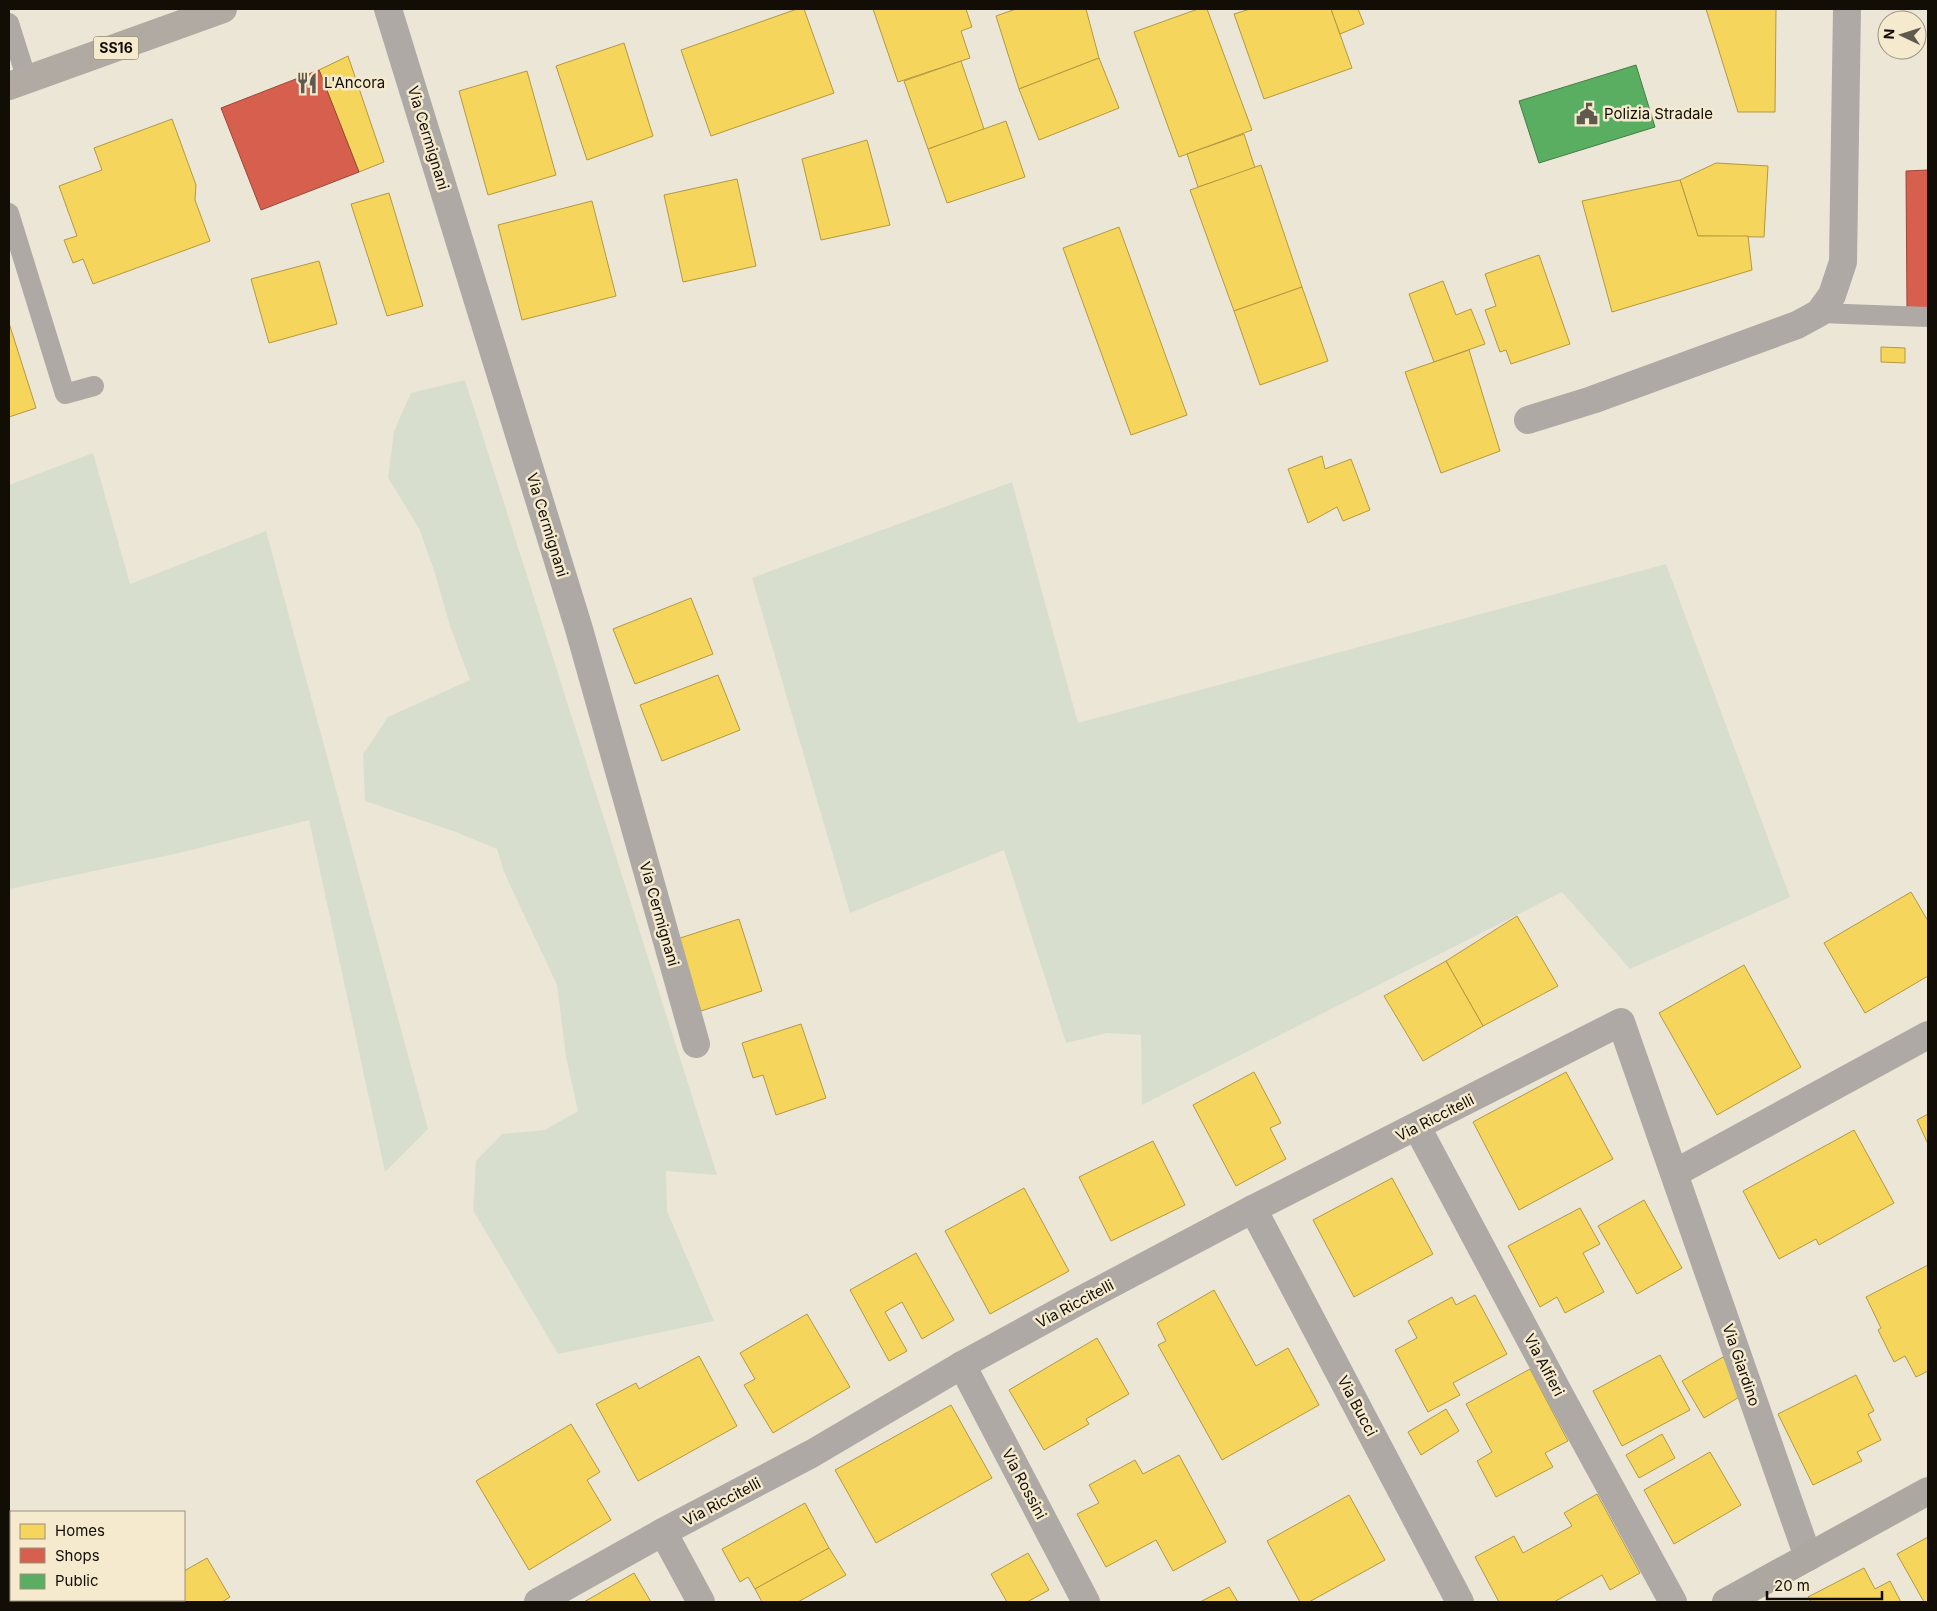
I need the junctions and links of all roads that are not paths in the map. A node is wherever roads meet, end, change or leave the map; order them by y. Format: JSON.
{"nodes":[{"id":1,"x":223,"y":9,"type":"edge"},
{"id":2,"x":388,"y":9,"type":"edge"},
{"id":3,"x":1847,"y":9,"type":"edge"},
{"id":4,"x":9,"y":23,"type":"edge"},
{"id":5,"x":18,"y":83,"type":"edge"},
{"id":6,"x":9,"y":213,"type":"edge"},
{"id":7,"x":1819,"y":313,"type":"junction"},
{"id":8,"x":1928,"y":317,"type":"edge"},
{"id":9,"x":94,"y":386,"type":"dead end"},
{"id":10,"x":1528,"y":420,"type":"dead end"},
{"id":11,"x":1621,"y":1022,"type":"joint"},
{"id":12,"x":1928,"y":1035,"type":"edge"},
{"id":13,"x":696,"y":1044,"type":"dead end"},
{"id":14,"x":1418,"y":1127,"type":"junction"},
{"id":15,"x":1675,"y":1173,"type":"junction"},
{"id":16,"x":1253,"y":1209,"type":"junction"},
{"id":17,"x":962,"y":1366,"type":"junction"},
{"id":18,"x":1928,"y":1492,"type":"edge"},
{"id":19,"x":663,"y":1532,"type":"junction"},
{"id":20,"x":1808,"y":1557,"type":"junction"},
{"id":21,"x":538,"y":1602,"type":"edge"},
{"id":22,"x":701,"y":1602,"type":"edge"},
{"id":23,"x":1086,"y":1602,"type":"edge"},
{"id":24,"x":1460,"y":1602,"type":"edge"},
{"id":25,"x":1673,"y":1602,"type":"edge"},
{"id":26,"x":1726,"y":1602,"type":"edge"}],
"edges":[{"from":1,"to":5,"type":"main road","number":"SS16"},
{"from":2,"to":13,"type":"street","name":"Via Cermignani"},
{"from":3,"to":7,"type":"street"},
{"from":4,"to":5,"type":"lane"},
{"from":6,"to":9,"type":"lane"},
{"from":7,"to":8,"type":"lane"},
{"from":7,"to":10,"type":"street"},
{"from":11,"to":14,"type":"street","name":"Via Riccitelli"},
{"from":11,"to":15,"type":"street","name":"Via Giardino"},
{"from":12,"to":15,"type":"street"},
{"from":14,"to":16,"type":"street","name":"Via Riccitelli"},
{"from":14,"to":25,"type":"street","name":"Via Alfieri"},
{"from":15,"to":20,"type":"street","name":"Via Giardino"},
{"from":16,"to":17,"type":"street","name":"Via Riccitelli"},
{"from":16,"to":24,"type":"street","name":"Via Bucci"},
{"from":17,"to":19,"type":"street","name":"Via Riccitelli"},
{"from":17,"to":23,"type":"street","name":"Via Rossini"},
{"from":18,"to":20,"type":"street"},
{"from":19,"to":21,"type":"street","name":"Via Riccitelli"},
{"from":19,"to":22,"type":"street"},
{"from":20,"to":26,"type":"street"}]}
